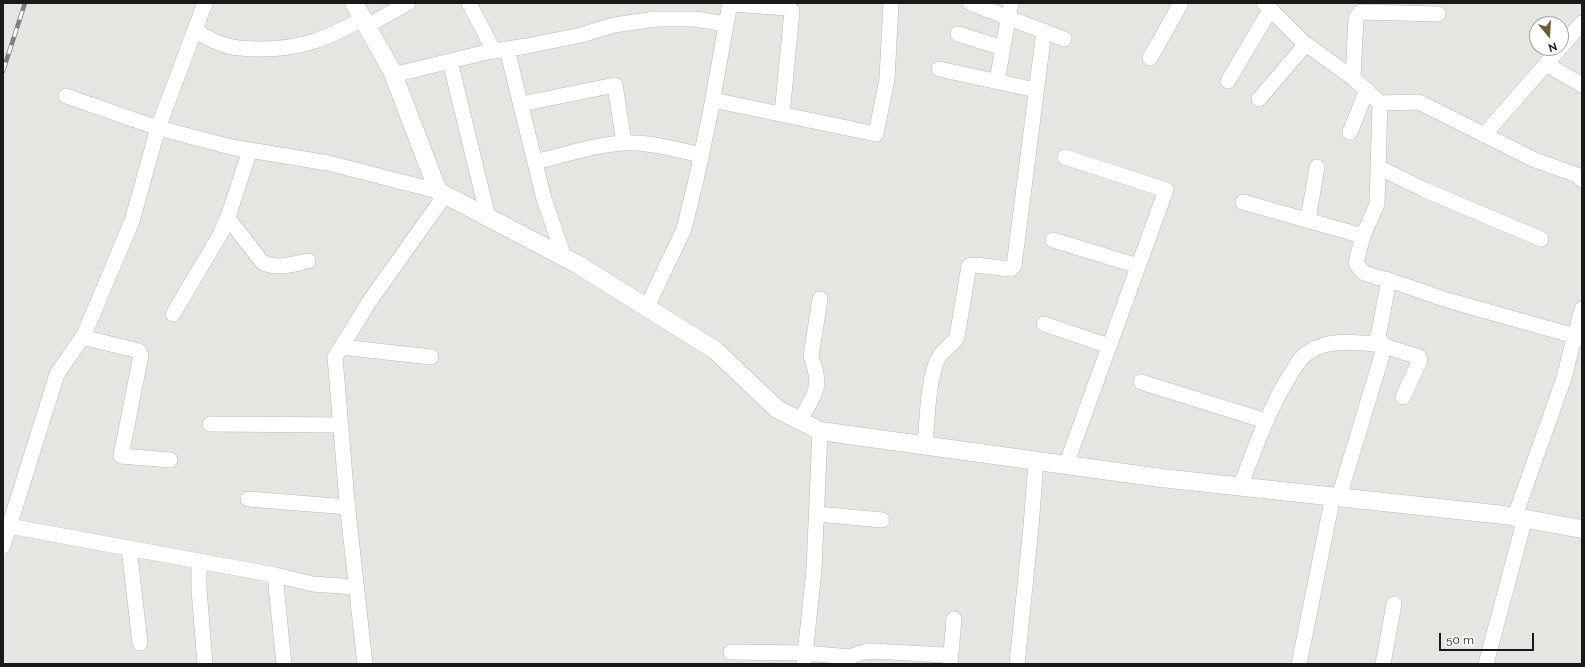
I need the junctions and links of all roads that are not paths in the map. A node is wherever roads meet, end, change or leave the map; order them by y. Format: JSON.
{"nodes":[{"id":1,"x":205,"y":3,"type":"edge"},
{"id":2,"x":408,"y":3,"type":"edge"},
{"id":3,"x":468,"y":3,"type":"edge"},
{"id":4,"x":730,"y":3,"type":"edge"},
{"id":5,"x":891,"y":3,"type":"edge"},
{"id":6,"x":970,"y":3,"type":"edge"},
{"id":7,"x":1011,"y":3,"type":"edge"},
{"id":8,"x":1181,"y":3,"type":"edge"},
{"id":9,"x":1267,"y":6,"type":"edge"},
{"id":10,"x":1438,"y":14,"type":"dead end"},
{"id":11,"x":361,"y":16,"type":"edge"},
{"id":12,"x":1008,"y":18,"type":"junction"},
{"id":13,"x":1582,"y":23,"type":"edge"},
{"id":14,"x":726,"y":24,"type":"junction"},
{"id":15,"x":195,"y":30,"type":"junction"},
{"id":16,"x":1044,"y":31,"type":"junction"},
{"id":17,"x":958,"y":34,"type":"dead end"},
{"id":18,"x":1064,"y":38,"type":"dead end"},
{"id":19,"x":1569,"y":38,"type":"edge"},
{"id":20,"x":1306,"y":44,"type":"junction"},
{"id":21,"x":1003,"y":48,"type":"junction"},
{"id":22,"x":501,"y":50,"type":"junction"},
{"id":23,"x":1554,"y":56,"type":"edge"},
{"id":24,"x":1150,"y":58,"type":"dead end"},
{"id":25,"x":450,"y":61,"type":"junction"},
{"id":26,"x":1546,"y":64,"type":"junction"},
{"id":27,"x":939,"y":69,"type":"dead end"},
{"id":28,"x":393,"y":74,"type":"junction"},
{"id":29,"x":1354,"y":78,"type":"junction"},
{"id":30,"x":997,"y":81,"type":"junction"},
{"id":31,"x":1228,"y":81,"type":"dead end"},
{"id":32,"x":1582,"y":85,"type":"edge"},
{"id":33,"x":1036,"y":90,"type":"junction"},
{"id":34,"x":1367,"y":90,"type":"junction"},
{"id":35,"x":66,"y":96,"type":"dead end"},
{"id":36,"x":1258,"y":99,"type":"dead end"},
{"id":37,"x":713,"y":100,"type":"junction"},
{"id":38,"x":1380,"y":103,"type":"junction"},
{"id":39,"x":521,"y":104,"type":"junction"},
{"id":40,"x":782,"y":114,"type":"junction"},
{"id":41,"x":158,"y":128,"type":"junction"},
{"id":42,"x":1350,"y":132,"type":"dead end"},
{"id":43,"x":1484,"y":135,"type":"junction"},
{"id":44,"x":624,"y":143,"type":"junction"},
{"id":45,"x":250,"y":150,"type":"junction"},
{"id":46,"x":702,"y":155,"type":"junction"},
{"id":47,"x":1065,"y":157,"type":"dead end"},
{"id":48,"x":535,"y":162,"type":"junction"},
{"id":49,"x":1317,"y":167,"type":"dead end"},
{"id":50,"x":1378,"y":167,"type":"junction"},
{"id":51,"x":1582,"y":180,"type":"edge"},
{"id":52,"x":442,"y":193,"type":"junction"},
{"id":53,"x":1243,"y":202,"type":"dead end"},
{"id":54,"x":488,"y":217,"type":"junction"},
{"id":55,"x":228,"y":218,"type":"junction"},
{"id":56,"x":1308,"y":220,"type":"junction"},
{"id":57,"x":1364,"y":236,"type":"junction"},
{"id":58,"x":1541,"y":239,"type":"dead end"},
{"id":59,"x":1053,"y":240,"type":"dead end"},
{"id":60,"x":564,"y":257,"type":"junction"},
{"id":61,"x":308,"y":261,"type":"dead end"},
{"id":62,"x":1138,"y":266,"type":"junction"},
{"id":63,"x":1389,"y":280,"type":"junction"},
{"id":64,"x":820,"y":299,"type":"dead end"},
{"id":65,"x":646,"y":307,"type":"junction"},
{"id":66,"x":1582,"y":309,"type":"edge"},
{"id":67,"x":173,"y":314,"type":"dead end"},
{"id":68,"x":1044,"y":324,"type":"dead end"},
{"id":69,"x":82,"y":337,"type":"junction"},
{"id":70,"x":1578,"y":337,"type":"edge"},
{"id":71,"x":1381,"y":342,"type":"junction"},
{"id":72,"x":1110,"y":346,"type":"junction"},
{"id":73,"x":341,"y":348,"type":"junction"},
{"id":74,"x":431,"y":357,"type":"dead end"},
{"id":75,"x":1140,"y":382,"type":"dead end"},
{"id":76,"x":1403,"y":397,"type":"dead end"},
{"id":77,"x":800,"y":421,"type":"junction"},
{"id":78,"x":1266,"y":421,"type":"junction"},
{"id":79,"x":210,"y":424,"type":"dead end"},
{"id":80,"x":341,"y":425,"type":"junction"},
{"id":81,"x":820,"y":431,"type":"junction"},
{"id":82,"x":925,"y":445,"type":"junction"},
{"id":83,"x":170,"y":460,"type":"dead end"},
{"id":84,"x":1036,"y":461,"type":"junction"},
{"id":85,"x":1066,"y":465,"type":"junction"},
{"id":86,"x":1240,"y":487,"type":"junction"},
{"id":87,"x":1336,"y":497,"type":"junction"},
{"id":88,"x":248,"y":499,"type":"dead end"},
{"id":89,"x":348,"y":507,"type":"junction"},
{"id":90,"x":817,"y":514,"type":"junction"},
{"id":91,"x":1520,"y":517,"type":"junction"},
{"id":92,"x":882,"y":520,"type":"dead end"},
{"id":93,"x":9,"y":526,"type":"junction"},
{"id":94,"x":1582,"y":529,"type":"edge"},
{"id":95,"x":3,"y":546,"type":"edge"},
{"id":96,"x":129,"y":548,"type":"junction"},
{"id":97,"x":199,"y":561,"type":"junction"},
{"id":98,"x":275,"y":575,"type":"junction"},
{"id":99,"x":356,"y":587,"type":"junction"},
{"id":100,"x":1394,"y":604,"type":"dead end"},
{"id":101,"x":954,"y":619,"type":"dead end"},
{"id":102,"x":140,"y":643,"type":"dead end"},
{"id":103,"x":732,"y":652,"type":"dead end"},
{"id":104,"x":805,"y":659,"type":"edge"},
{"id":105,"x":851,"y":660,"type":"edge"},
{"id":106,"x":948,"y":660,"type":"edge"},
{"id":107,"x":205,"y":664,"type":"edge"},
{"id":108,"x":284,"y":664,"type":"edge"},
{"id":109,"x":365,"y":664,"type":"edge"},
{"id":110,"x":1017,"y":664,"type":"edge"},
{"id":111,"x":1299,"y":664,"type":"edge"},
{"id":112,"x":1383,"y":664,"type":"edge"},
{"id":113,"x":1486,"y":664,"type":"edge"}],
"edges":[{"from":1,"to":15,"type":"street"},
{"from":2,"to":11,"type":"street"},
{"from":3,"to":22,"type":"street"},
{"from":4,"to":14,"type":"street"},
{"from":4,"to":40,"type":"street"},
{"from":5,"to":40,"type":"street"},
{"from":6,"to":12,"type":"street"},
{"from":7,"to":12,"type":"street"},
{"from":8,"to":24,"type":"street"},
{"from":9,"to":20,"type":"street"},
{"from":9,"to":31,"type":"street"},
{"from":10,"to":29,"type":"street"},
{"from":11,"to":15,"type":"street"},
{"from":11,"to":28,"type":"street"},
{"from":12,"to":16,"type":"street"},
{"from":12,"to":21,"type":"street"},
{"from":13,"to":19,"type":"street"},
{"from":14,"to":22,"type":"street"},
{"from":14,"to":37,"type":"street"},
{"from":15,"to":41,"type":"street"},
{"from":16,"to":18,"type":"street"},
{"from":16,"to":33,"type":"street"},
{"from":17,"to":21,"type":"street"},
{"from":20,"to":29,"type":"street"},
{"from":20,"to":36,"type":"street"},
{"from":21,"to":30,"type":"street"},
{"from":22,"to":25,"type":"street"},
{"from":22,"to":39,"type":"street"},
{"from":23,"to":26,"type":"street"},
{"from":25,"to":28,"type":"street"},
{"from":25,"to":54,"type":"street"},
{"from":26,"to":32,"type":"street"},
{"from":26,"to":43,"type":"street"},
{"from":27,"to":30,"type":"street"},
{"from":28,"to":52,"type":"street"},
{"from":29,"to":34,"type":"street"},
{"from":30,"to":33,"type":"street"},
{"from":33,"to":82,"type":"street"},
{"from":34,"to":38,"type":"street"},
{"from":34,"to":42,"type":"street"},
{"from":35,"to":41,"type":"street"},
{"from":37,"to":40,"type":"street"},
{"from":37,"to":46,"type":"street"},
{"from":38,"to":43,"type":"street"},
{"from":38,"to":50,"type":"street"},
{"from":39,"to":44,"type":"street"},
{"from":39,"to":48,"type":"street"},
{"from":41,"to":45,"type":"street"},
{"from":41,"to":69,"type":"street"},
{"from":43,"to":51,"type":"street"},
{"from":44,"to":46,"type":"street"},
{"from":44,"to":48,"type":"street"},
{"from":45,"to":52,"type":"street"},
{"from":45,"to":55,"type":"street"},
{"from":46,"to":65,"type":"street"},
{"from":47,"to":62,"type":"street"},
{"from":48,"to":60,"type":"street"},
{"from":49,"to":56,"type":"street"},
{"from":50,"to":57,"type":"street"},
{"from":50,"to":58,"type":"street"},
{"from":52,"to":54,"type":"street"},
{"from":52,"to":73,"type":"street"},
{"from":53,"to":56,"type":"street"},
{"from":54,"to":60,"type":"street"},
{"from":55,"to":61,"type":"street"},
{"from":55,"to":67,"type":"street"},
{"from":56,"to":57,"type":"street"},
{"from":57,"to":63,"type":"street"},
{"from":59,"to":62,"type":"street"},
{"from":60,"to":65,"type":"street"},
{"from":62,"to":72,"type":"street"},
{"from":63,"to":70,"type":"street"},
{"from":63,"to":71,"type":"street"},
{"from":64,"to":77,"type":"street"},
{"from":65,"to":77,"type":"street"},
{"from":66,"to":70,"type":"street"},
{"from":68,"to":72,"type":"street"},
{"from":69,"to":83,"type":"street"},
{"from":69,"to":93,"type":"street"},
{"from":70,"to":91,"type":"street"},
{"from":71,"to":76,"type":"street"},
{"from":71,"to":78,"type":"street"},
{"from":71,"to":87,"type":"street"},
{"from":72,"to":85,"type":"street"},
{"from":73,"to":74,"type":"street"},
{"from":73,"to":80,"type":"street"},
{"from":75,"to":78,"type":"street"},
{"from":77,"to":81,"type":"street"},
{"from":78,"to":86,"type":"street"},
{"from":79,"to":80,"type":"street"},
{"from":80,"to":89,"type":"street"},
{"from":81,"to":82,"type":"street"},
{"from":81,"to":90,"type":"street"},
{"from":82,"to":84,"type":"street"},
{"from":84,"to":85,"type":"street"},
{"from":84,"to":110,"type":"street"},
{"from":85,"to":86,"type":"street"},
{"from":86,"to":87,"type":"street"},
{"from":87,"to":91,"type":"street"},
{"from":87,"to":111,"type":"street"},
{"from":88,"to":89,"type":"street"},
{"from":89,"to":99,"type":"street"},
{"from":90,"to":92,"type":"street"},
{"from":90,"to":104,"type":"street"},
{"from":91,"to":94,"type":"street"},
{"from":91,"to":113,"type":"street"},
{"from":93,"to":95,"type":"street"},
{"from":93,"to":96,"type":"street"},
{"from":96,"to":97,"type":"street"},
{"from":96,"to":102,"type":"street"},
{"from":97,"to":98,"type":"street"},
{"from":97,"to":107,"type":"street"},
{"from":98,"to":99,"type":"street"},
{"from":98,"to":108,"type":"street"},
{"from":99,"to":109,"type":"street"},
{"from":100,"to":112,"type":"street"},
{"from":101,"to":106,"type":"street"},
{"from":103,"to":104,"type":"street"},
{"from":104,"to":105,"type":"street"},
{"from":105,"to":106,"type":"street"}]}
